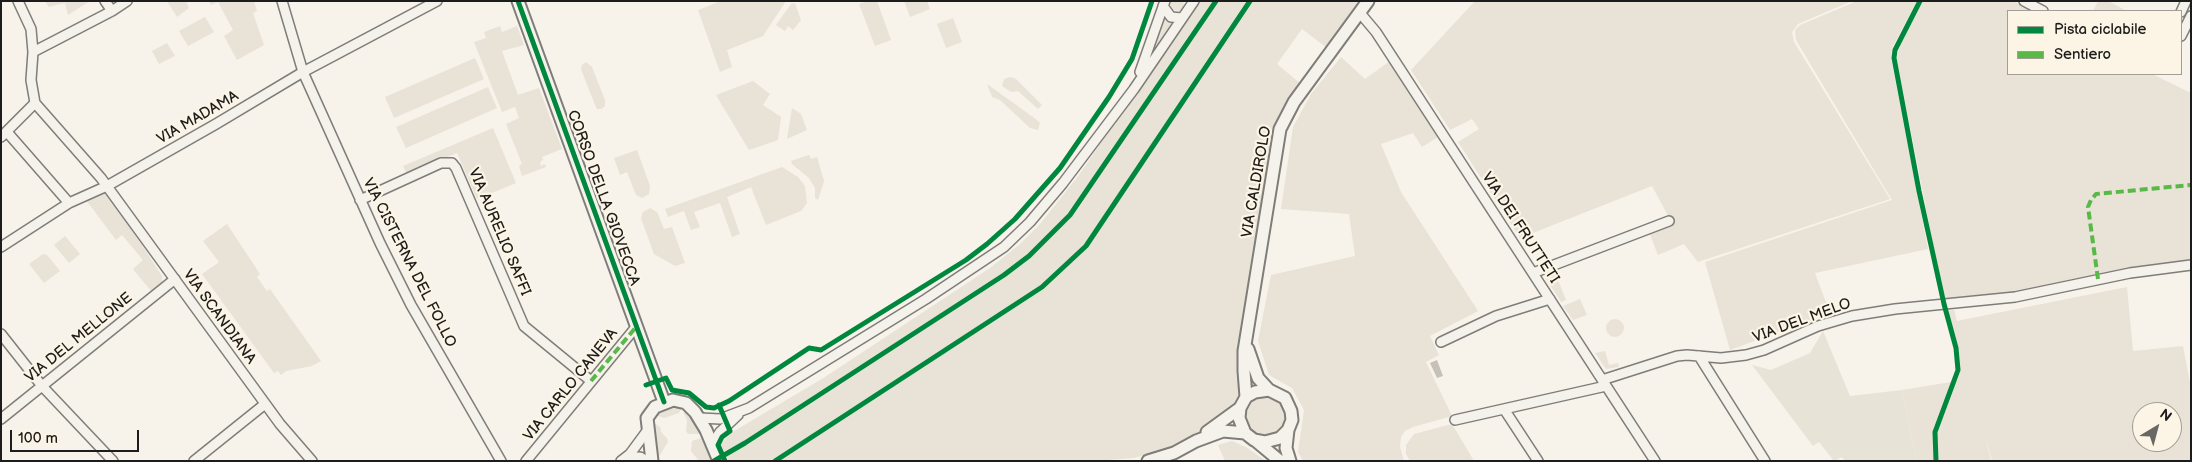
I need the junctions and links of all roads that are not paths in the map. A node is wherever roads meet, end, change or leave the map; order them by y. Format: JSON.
{"nodes":[{"id":1,"x":18,"y":1,"type":"edge"},
{"id":2,"x":105,"y":1,"type":"edge"},
{"id":3,"x":127,"y":1,"type":"edge"},
{"id":4,"x":282,"y":1,"type":"edge"},
{"id":5,"x":437,"y":1,"type":"edge"},
{"id":6,"x":518,"y":1,"type":"edge"},
{"id":7,"x":1368,"y":1,"type":"edge"},
{"id":8,"x":2024,"y":1,"type":"edge"},
{"id":9,"x":1192,"y":2,"type":"edge"},
{"id":10,"x":1163,"y":4,"type":"edge"},
{"id":11,"x":2042,"y":10,"type":"edge"},
{"id":12,"x":112,"y":11,"type":"junction"},
{"id":13,"x":1360,"y":13,"type":"junction"},
{"id":14,"x":2191,"y":16,"type":"edge"},
{"id":15,"x":1182,"y":18,"type":"junction"},
{"id":16,"x":2182,"y":34,"type":"edge"},
{"id":17,"x":33,"y":52,"type":"junction"},
{"id":18,"x":303,"y":72,"type":"junction"},
{"id":19,"x":1134,"y":89,"type":"junction"},
{"id":20,"x":35,"y":102,"type":"junction"},
{"id":21,"x":4,"y":134,"type":"edge"},
{"id":22,"x":107,"y":186,"type":"junction"},
{"id":23,"x":360,"y":200,"type":"junction"},
{"id":24,"x":69,"y":203,"type":"junction"},
{"id":25,"x":1669,"y":221,"type":"dead end"},
{"id":26,"x":1,"y":247,"type":"edge"},
{"id":27,"x":2191,"y":265,"type":"edge"},
{"id":28,"x":1533,"y":273,"type":"junction"},
{"id":29,"x":175,"y":279,"type":"junction"},
{"id":30,"x":1550,"y":300,"type":"junction"},
{"id":31,"x":636,"y":326,"type":"junction"},
{"id":32,"x":1,"y":334,"type":"edge"},
{"id":33,"x":1247,"y":334,"type":"junction"},
{"id":34,"x":1441,"y":342,"type":"dead end"},
{"id":35,"x":1699,"y":356,"type":"junction"},
{"id":36,"x":591,"y":381,"type":"junction"},
{"id":37,"x":1604,"y":383,"type":"junction"},
{"id":38,"x":42,"y":386,"type":"junction"},
{"id":39,"x":1269,"y":390,"type":"junction"},
{"id":40,"x":1246,"y":397,"type":"junction"},
{"id":41,"x":664,"y":402,"type":"junction"},
{"id":42,"x":265,"y":404,"type":"junction"},
{"id":43,"x":1240,"y":408,"type":"junction"},
{"id":44,"x":1504,"y":409,"type":"junction"},
{"id":45,"x":740,"y":413,"type":"junction"},
{"id":46,"x":700,"y":418,"type":"junction"},
{"id":47,"x":1,"y":419,"type":"edge"},
{"id":48,"x":1455,"y":420,"type":"dead end"},
{"id":49,"x":1288,"y":430,"type":"junction"},
{"id":50,"x":647,"y":432,"type":"junction"},
{"id":51,"x":1245,"y":433,"type":"junction"},
{"id":52,"x":1255,"y":440,"type":"junction"},
{"id":53,"x":1196,"y":441,"type":"junction"},
{"id":54,"x":712,"y":444,"type":"junction"},
{"id":55,"x":624,"y":459,"type":"edge"},
{"id":56,"x":113,"y":461,"type":"edge"},
{"id":57,"x":194,"y":461,"type":"edge"},
{"id":58,"x":312,"y":461,"type":"edge"},
{"id":59,"x":501,"y":461,"type":"edge"},
{"id":60,"x":526,"y":461,"type":"edge"},
{"id":61,"x":647,"y":461,"type":"edge"},
{"id":62,"x":652,"y":461,"type":"edge"},
{"id":63,"x":719,"y":461,"type":"edge"},
{"id":64,"x":1148,"y":461,"type":"edge"},
{"id":65,"x":1280,"y":461,"type":"edge"},
{"id":66,"x":1290,"y":461,"type":"edge"},
{"id":67,"x":1538,"y":461,"type":"edge"},
{"id":68,"x":1655,"y":461,"type":"edge"},
{"id":69,"x":1765,"y":461,"type":"edge"}],
"edges":[{"from":1,"to":17,"type":"street"},
{"from":2,"to":12,"type":"street"},
{"from":3,"to":12,"type":"street"},
{"from":4,"to":18,"type":"street","name":"VIA CISTERNA DEL FOLLO"},
{"from":5,"to":18,"type":"street","name":"VIA MADAMA"},
{"from":6,"to":31,"type":"main road","name":"CORSO DELLA GIOVECCA"},
{"from":7,"to":13,"type":"main road","name":"VIA CALDIROLO"},
{"from":8,"to":11,"type":"street"},
{"from":9,"to":15,"type":"street"},
{"from":10,"to":15,"type":"street"},
{"from":10,"to":19,"type":"street"},
{"from":12,"to":17,"type":"street"},
{"from":13,"to":28,"type":"street","name":"VIA DEI FRUTTETI"},
{"from":13,"to":33,"type":"main road","name":"VIA CALDIROLO"},
{"from":14,"to":16,"type":"street"},
{"from":15,"to":19,"type":"street"},
{"from":17,"to":20,"type":"street"},
{"from":18,"to":22,"type":"street","name":"VIA MADAMA"},
{"from":18,"to":23,"type":"street","name":"VIA CISTERNA DEL FOLLO"},
{"from":19,"to":45,"type":"street"},
{"from":20,"to":21,"type":"street"},
{"from":20,"to":22,"type":"street","name":"VIA SCANDIANA"},
{"from":21,"to":24,"type":"street"},
{"from":22,"to":24,"type":"street","name":"VIA MADAMA"},
{"from":22,"to":29,"type":"street","name":"VIA SCANDIANA"},
{"from":23,"to":36,"type":"street","name":"VIA AURELIO SAFFI"},
{"from":23,"to":59,"type":"street","name":"VIA CISTERNA DEL FOLLO"},
{"from":24,"to":26,"type":"street","name":"VIA MADAMA"},
{"from":25,"to":28,"type":"street"},
{"from":27,"to":35,"type":"street","name":"VIA DEL MELO"},
{"from":28,"to":30,"type":"street","name":"VIA DEI FRUTTETI"},
{"from":29,"to":38,"type":"street","name":"VIA DEL MELLONE"},
{"from":29,"to":42,"type":"street","name":"VIA SCANDIANA"},
{"from":30,"to":34,"type":"street"},
{"from":30,"to":37,"type":"street","name":"VIA DEI FRUTTETI"},
{"from":31,"to":36,"type":"street","name":"VIA CARLO CANEVA"},
{"from":31,"to":41,"type":"main road","name":"CORSO DELLA GIOVECCA"},
{"from":32,"to":38,"type":"street"},
{"from":33,"to":39,"type":"main road","name":"VIA CALDIROLO"},
{"from":33,"to":40,"type":"main road","name":"VIA CALDIROLO"},
{"from":35,"to":37,"type":"street","name":"VIA DEL MELO"},
{"from":35,"to":69,"type":"street"},
{"from":36,"to":60,"type":"street","name":"VIA CARLO CANEVA"},
{"from":37,"to":44,"type":"street","name":"VIA DEL MELO"},
{"from":37,"to":68,"type":"street","name":"VIA DEI FRUTTETI"},
{"from":38,"to":47,"type":"street","name":"VIA DEL MELLONE"},
{"from":38,"to":56,"type":"street"},
{"from":39,"to":40,"type":"main road"},
{"from":39,"to":49,"type":"main road","name":"VIA CALDIROLO"},
{"from":40,"to":43,"type":"main road"},
{"from":41,"to":46,"type":"main road"},
{"from":41,"to":50,"type":"main road"},
{"from":42,"to":57,"type":"street"},
{"from":42,"to":58,"type":"street","name":"VIA SCANDIANA"},
{"from":43,"to":51,"type":"main road"},
{"from":43,"to":53,"type":"main road"},
{"from":44,"to":48,"type":"street","name":"VIA DEL MELO"},
{"from":44,"to":67,"type":"street"},
{"from":45,"to":46,"type":"street"},
{"from":45,"to":54,"type":"street"},
{"from":46,"to":54,"type":"main road"},
{"from":49,"to":52,"type":"main road"},
{"from":49,"to":66,"type":"main road"},
{"from":50,"to":55,"type":"street"},
{"from":50,"to":62,"type":"main road"},
{"from":51,"to":52,"type":"main road"},
{"from":51,"to":53,"type":"main road"},
{"from":52,"to":65,"type":"main road"},
{"from":53,"to":64,"type":"main road"},
{"from":54,"to":63,"type":"main road"},
{"from":55,"to":61,"type":"street"}]}
